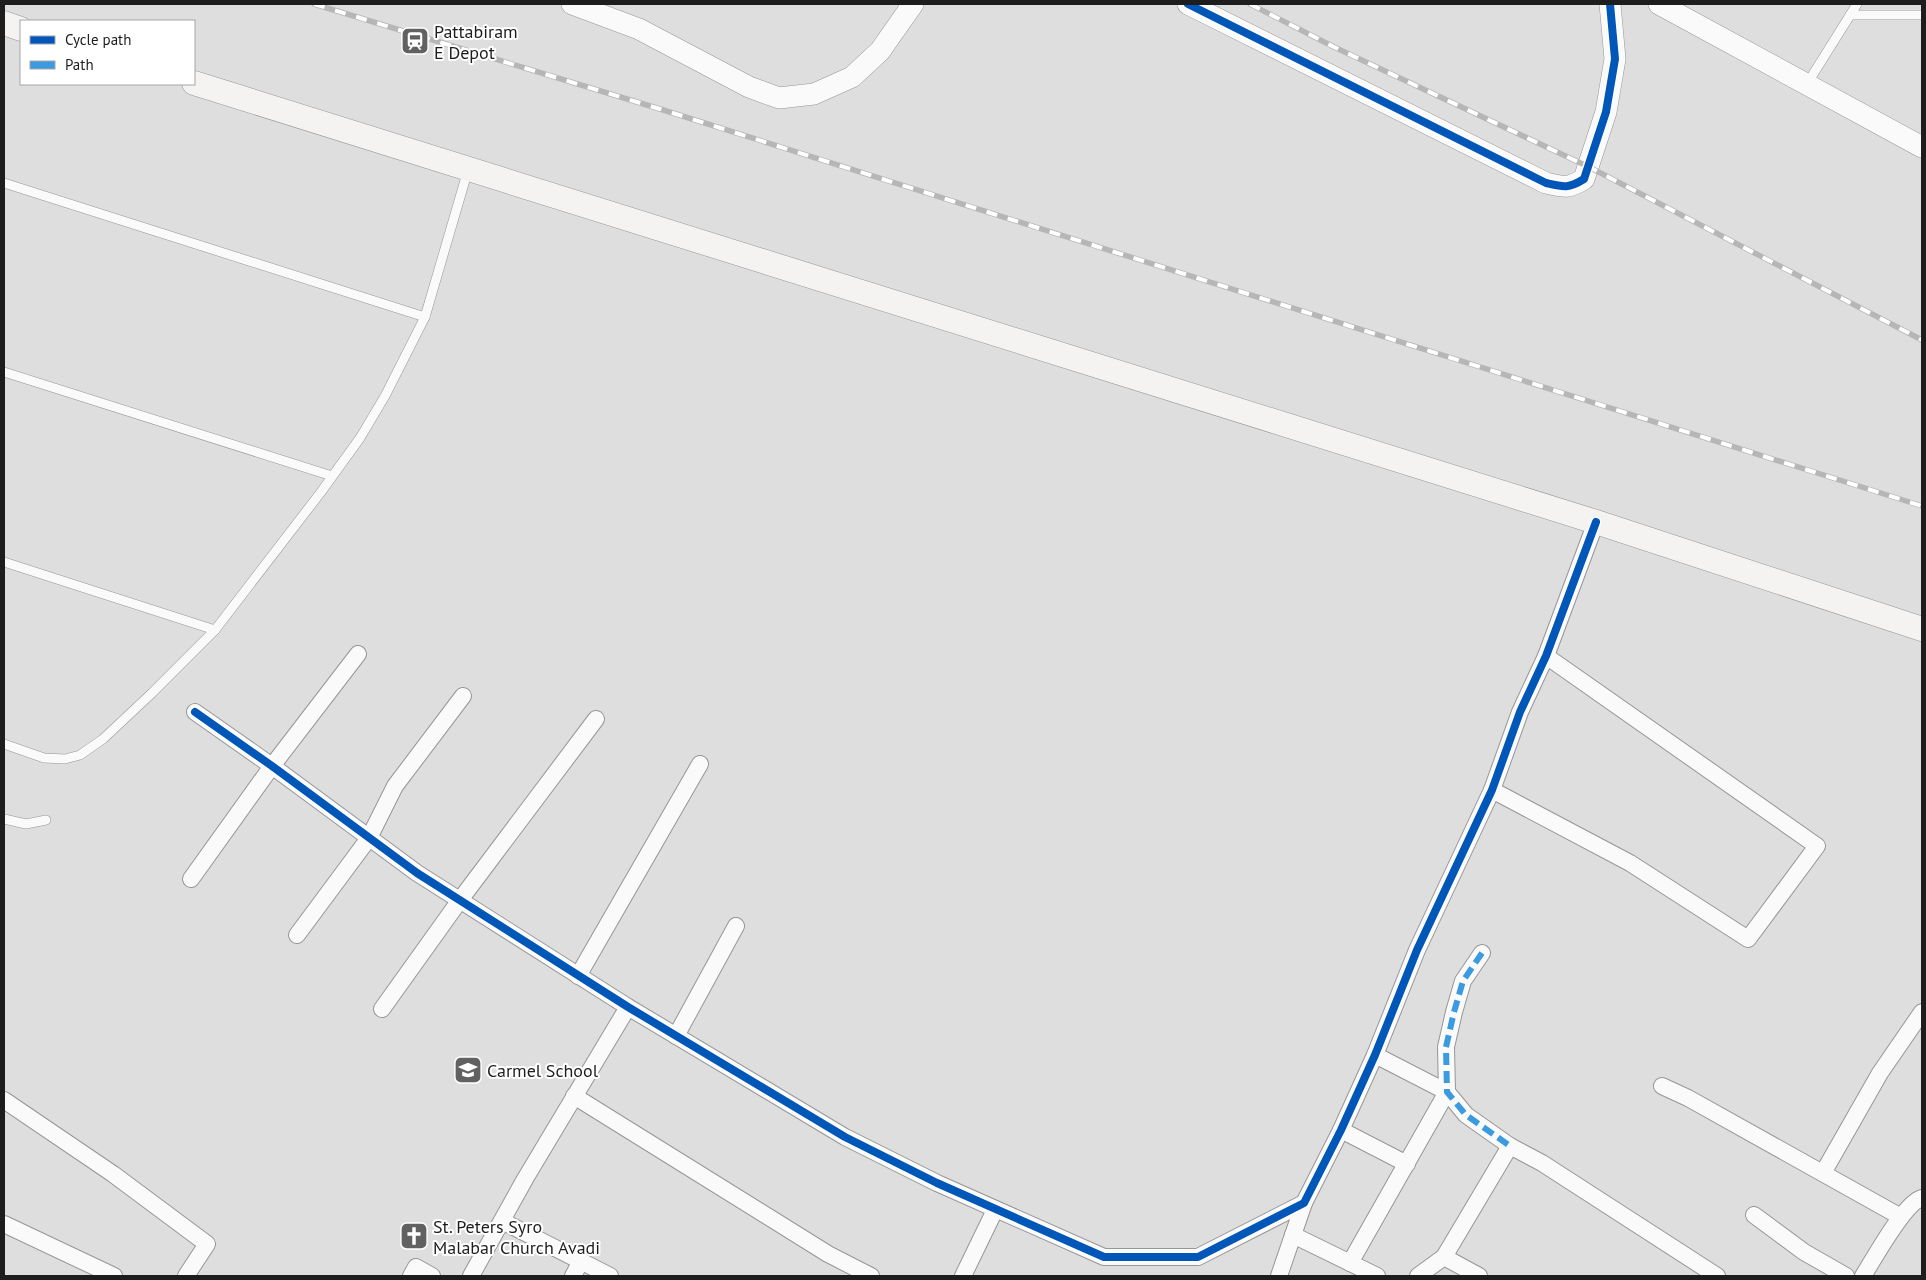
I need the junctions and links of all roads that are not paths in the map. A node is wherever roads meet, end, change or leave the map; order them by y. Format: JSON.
{"nodes":[{"id":1,"x":572,"y":4,"type":"edge"},
{"id":2,"x":913,"y":4,"type":"edge"},
{"id":3,"x":1188,"y":4,"type":"edge"},
{"id":4,"x":1610,"y":4,"type":"edge"},
{"id":5,"x":1659,"y":4,"type":"edge"},
{"id":6,"x":1857,"y":4,"type":"edge"},
{"id":7,"x":1850,"y":15,"type":"junction"},
{"id":8,"x":1922,"y":15,"type":"edge"},
{"id":9,"x":4,"y":23,"type":"edge"},
{"id":10,"x":20,"y":29,"type":"edge"},
{"id":11,"x":195,"y":84,"type":"edge"},
{"id":12,"x":1806,"y":84,"type":"junction"},
{"id":13,"x":1922,"y":147,"type":"edge"},
{"id":14,"x":468,"y":170,"type":"junction"},
{"id":15,"x":4,"y":184,"type":"edge"},
{"id":16,"x":426,"y":318,"type":"junction"},
{"id":17,"x":4,"y":372,"type":"edge"},
{"id":18,"x":332,"y":476,"type":"junction"},
{"id":19,"x":1596,"y":522,"type":"junction"},
{"id":20,"x":4,"y":562,"type":"edge"},
{"id":21,"x":1922,"y":629,"type":"edge"},
{"id":22,"x":215,"y":630,"type":"junction"},
{"id":23,"x":358,"y":654,"type":"dead end"},
{"id":24,"x":1546,"y":656,"type":"junction"},
{"id":25,"x":464,"y":696,"type":"dead end"},
{"id":26,"x":195,"y":712,"type":"dead end"},
{"id":27,"x":596,"y":719,"type":"dead end"},
{"id":28,"x":4,"y":744,"type":"edge"},
{"id":29,"x":700,"y":764,"type":"dead end"},
{"id":30,"x":272,"y":766,"type":"junction"},
{"id":31,"x":1492,"y":790,"type":"junction"},
{"id":32,"x":4,"y":820,"type":"edge"},
{"id":33,"x":46,"y":820,"type":"dead end"},
{"id":34,"x":369,"y":838,"type":"junction"},
{"id":35,"x":191,"y":879,"type":"dead end"},
{"id":36,"x":460,"y":900,"type":"junction"},
{"id":37,"x":736,"y":926,"type":"dead end"},
{"id":38,"x":297,"y":935,"type":"dead end"},
{"id":39,"x":1482,"y":953,"type":"dead end"},
{"id":40,"x":578,"y":976,"type":"junction"},
{"id":41,"x":628,"y":1007,"type":"junction"},
{"id":42,"x":382,"y":1009,"type":"dead end"},
{"id":43,"x":1922,"y":1012,"type":"edge"},
{"id":44,"x":676,"y":1036,"type":"junction"},
{"id":45,"x":1375,"y":1055,"type":"junction"},
{"id":46,"x":1662,"y":1086,"type":"dead end"},
{"id":47,"x":1447,"y":1092,"type":"junction"},
{"id":48,"x":574,"y":1096,"type":"junction"},
{"id":49,"x":4,"y":1100,"type":"edge"},
{"id":50,"x":1341,"y":1130,"type":"junction"},
{"id":51,"x":1510,"y":1146,"type":"junction"},
{"id":52,"x":1406,"y":1164,"type":"junction"},
{"id":53,"x":1823,"y":1173,"type":"junction"},
{"id":54,"x":1922,"y":1198,"type":"edge"},
{"id":55,"x":1304,"y":1203,"type":"junction"},
{"id":56,"x":995,"y":1210,"type":"junction"},
{"id":57,"x":1754,"y":1216,"type":"dead end"},
{"id":58,"x":1901,"y":1217,"type":"junction"},
{"id":59,"x":502,"y":1221,"type":"junction"},
{"id":60,"x":4,"y":1224,"type":"edge"},
{"id":61,"x":1293,"y":1235,"type":"junction"},
{"id":62,"x":1444,"y":1257,"type":"junction"},
{"id":63,"x":581,"y":1262,"type":"junction"},
{"id":64,"x":1350,"y":1263,"type":"junction"},
{"id":65,"x":114,"y":1276,"type":"edge"},
{"id":66,"x":186,"y":1276,"type":"edge"},
{"id":67,"x":411,"y":1276,"type":"edge"},
{"id":68,"x":432,"y":1276,"type":"edge"},
{"id":69,"x":471,"y":1276,"type":"edge"},
{"id":70,"x":573,"y":1276,"type":"edge"},
{"id":71,"x":610,"y":1276,"type":"edge"},
{"id":72,"x":871,"y":1276,"type":"edge"},
{"id":73,"x":963,"y":1276,"type":"edge"},
{"id":74,"x":1278,"y":1276,"type":"edge"},
{"id":75,"x":1377,"y":1276,"type":"edge"},
{"id":76,"x":1418,"y":1276,"type":"edge"},
{"id":77,"x":1479,"y":1276,"type":"edge"},
{"id":78,"x":1717,"y":1276,"type":"edge"},
{"id":79,"x":1846,"y":1276,"type":"edge"},
{"id":80,"x":1863,"y":1276,"type":"edge"}],
"edges":[{"from":1,"to":2,"type":"street"},
{"from":3,"to":4,"type":"street"},
{"from":5,"to":12,"type":"street"},
{"from":6,"to":7,"type":"lane"},
{"from":7,"to":8,"type":"lane"},
{"from":7,"to":12,"type":"lane"},
{"from":9,"to":10,"type":"main road"},
{"from":11,"to":14,"type":"main road"},
{"from":12,"to":13,"type":"street"},
{"from":14,"to":16,"type":"lane"},
{"from":14,"to":19,"type":"main road"},
{"from":15,"to":16,"type":"lane"},
{"from":16,"to":18,"type":"lane"},
{"from":17,"to":18,"type":"lane"},
{"from":18,"to":22,"type":"lane"},
{"from":19,"to":21,"type":"main road"},
{"from":19,"to":24,"type":"street"},
{"from":20,"to":22,"type":"lane"},
{"from":22,"to":28,"type":"lane"},
{"from":23,"to":30,"type":"street"},
{"from":24,"to":31,"type":"street"},
{"from":24,"to":31,"type":"street"},
{"from":25,"to":34,"type":"street"},
{"from":26,"to":30,"type":"street"},
{"from":27,"to":36,"type":"street"},
{"from":29,"to":40,"type":"street"},
{"from":30,"to":34,"type":"street"},
{"from":30,"to":35,"type":"street"},
{"from":31,"to":45,"type":"street"},
{"from":32,"to":33,"type":"lane"},
{"from":34,"to":36,"type":"street"},
{"from":34,"to":38,"type":"street"},
{"from":36,"to":40,"type":"street"},
{"from":36,"to":42,"type":"street"},
{"from":37,"to":44,"type":"street"},
{"from":39,"to":47,"type":"street"},
{"from":40,"to":41,"type":"street"},
{"from":41,"to":44,"type":"street"},
{"from":41,"to":48,"type":"street"},
{"from":43,"to":53,"type":"street"},
{"from":44,"to":56,"type":"street"},
{"from":45,"to":47,"type":"street"},
{"from":45,"to":50,"type":"street"},
{"from":46,"to":53,"type":"street"},
{"from":47,"to":51,"type":"street"},
{"from":47,"to":52,"type":"street"},
{"from":48,"to":59,"type":"street"},
{"from":48,"to":72,"type":"street"},
{"from":49,"to":66,"type":"street"},
{"from":50,"to":52,"type":"street"},
{"from":50,"to":55,"type":"street"},
{"from":51,"to":62,"type":"street"},
{"from":51,"to":78,"type":"street"},
{"from":52,"to":64,"type":"street"},
{"from":53,"to":58,"type":"street"},
{"from":54,"to":58,"type":"street"},
{"from":55,"to":56,"type":"street"},
{"from":55,"to":61,"type":"street"},
{"from":56,"to":73,"type":"street"},
{"from":57,"to":79,"type":"street"},
{"from":58,"to":80,"type":"street"},
{"from":59,"to":63,"type":"street"},
{"from":59,"to":69,"type":"street"},
{"from":60,"to":65,"type":"street"},
{"from":61,"to":64,"type":"street"},
{"from":61,"to":74,"type":"street"},
{"from":62,"to":76,"type":"street"},
{"from":62,"to":77,"type":"street"},
{"from":63,"to":70,"type":"street"},
{"from":63,"to":71,"type":"street"},
{"from":64,"to":75,"type":"street"},
{"from":67,"to":68,"type":"street"}]}
